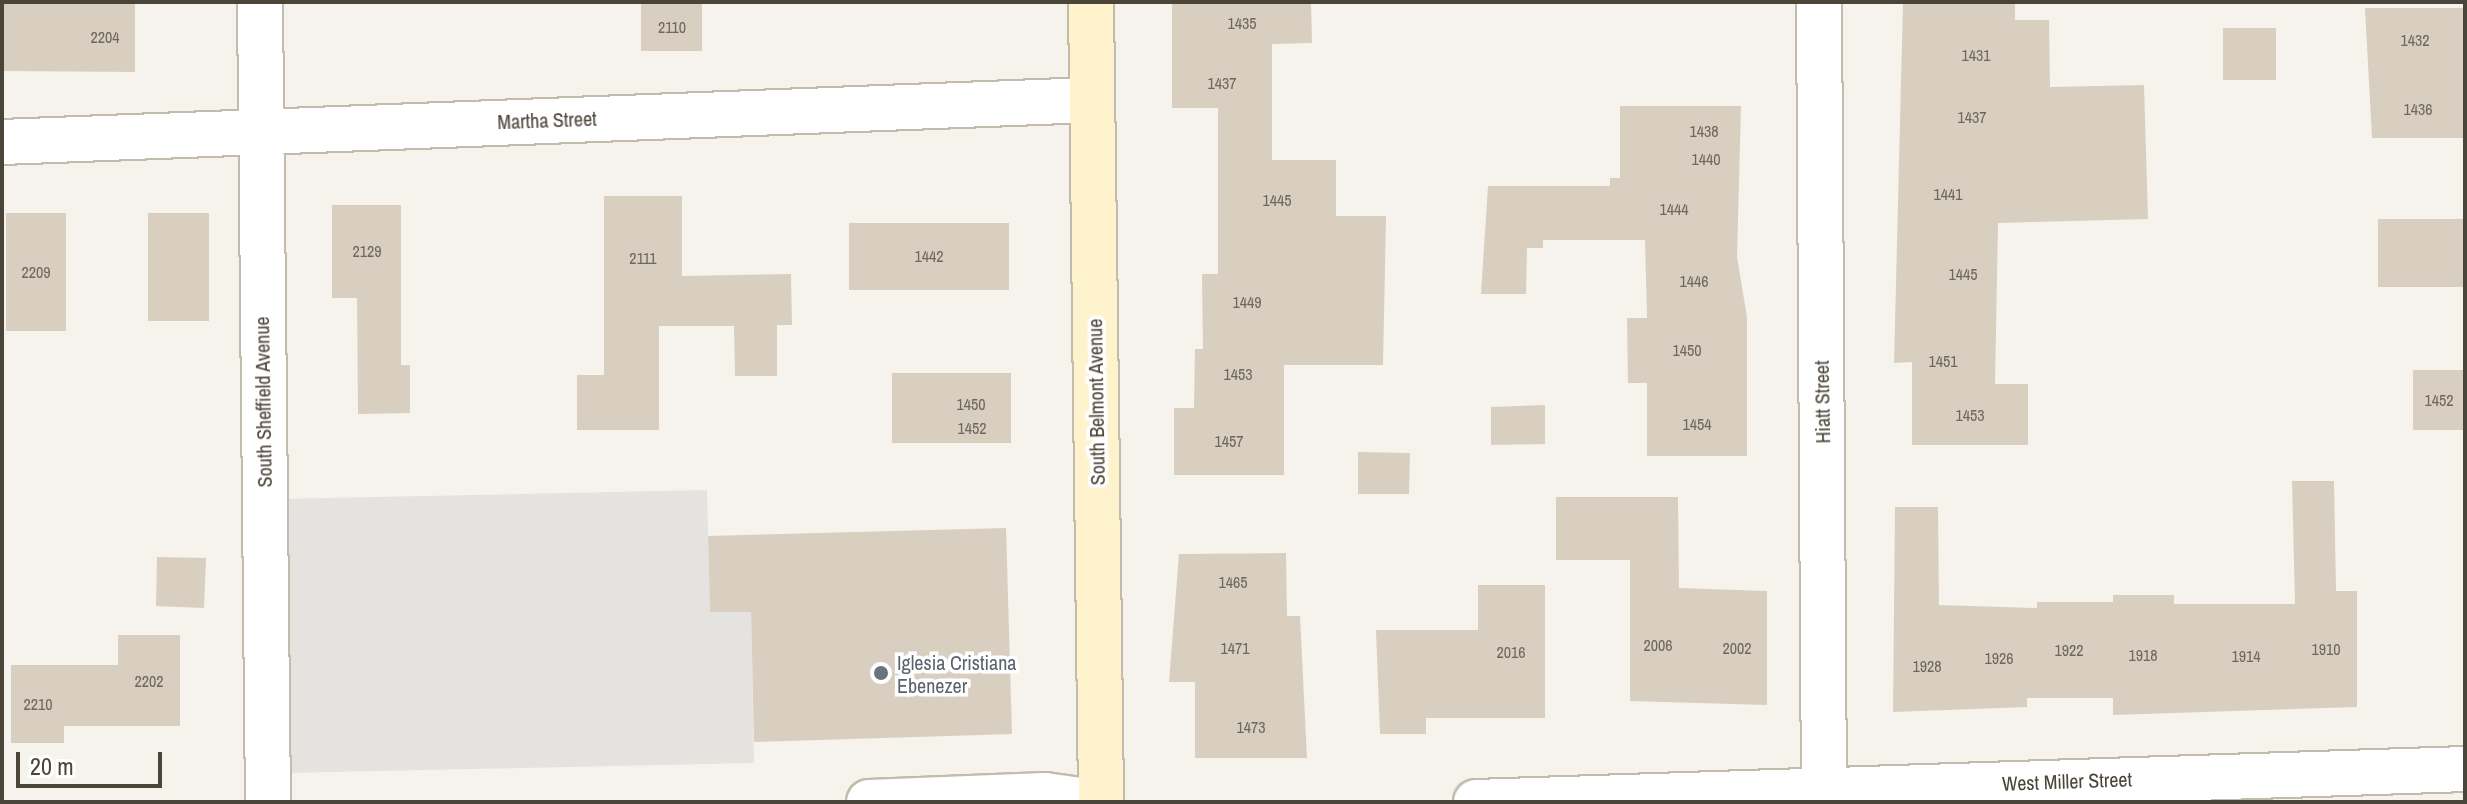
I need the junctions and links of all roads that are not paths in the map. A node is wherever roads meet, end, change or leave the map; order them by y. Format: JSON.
{"nodes":[{"id":1,"x":260,"y":2,"type":"edge"},
{"id":2,"x":1091,"y":2,"type":"edge"},
{"id":3,"x":1819,"y":2,"type":"edge"},
{"id":4,"x":1092,"y":100,"type":"junction"},
{"id":5,"x":260,"y":132,"type":"junction"},
{"id":6,"x":2,"y":142,"type":"edge"},
{"id":7,"x":2465,"y":769,"type":"edge"},
{"id":8,"x":1824,"y":795,"type":"edge"},
{"id":9,"x":268,"y":802,"type":"edge"},
{"id":10,"x":869,"y":802,"type":"edge"},
{"id":11,"x":1098,"y":802,"type":"edge"},
{"id":12,"x":1476,"y":802,"type":"edge"}],
"edges":[{"from":1,"to":5,"type":"street","name":"South Sheffield Avenue"},
{"from":2,"to":4,"type":"main road","name":"South Belmont Avenue"},
{"from":3,"to":8,"type":"street","name":"Hiatt Street"},
{"from":4,"to":5,"type":"street","name":"Martha Street"},
{"from":4,"to":11,"type":"main road","name":"South Belmont Avenue"},
{"from":5,"to":6,"type":"street","name":"Martha Street"},
{"from":5,"to":9,"type":"street","name":"South Sheffield Avenue"},
{"from":7,"to":8,"type":"street","name":"West Miller Street"},
{"from":8,"to":12,"type":"street","name":"West Miller Street"},
{"from":10,"to":11,"type":"street"}]}
